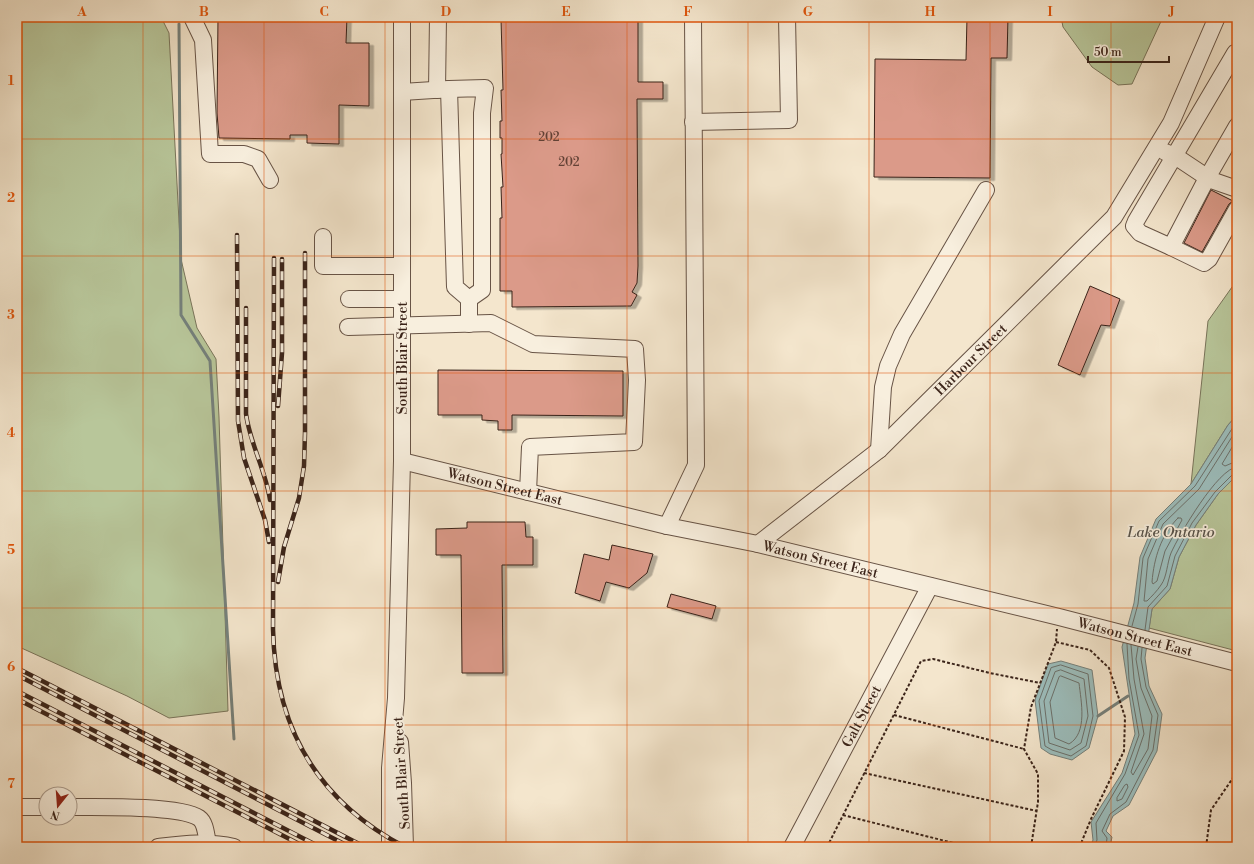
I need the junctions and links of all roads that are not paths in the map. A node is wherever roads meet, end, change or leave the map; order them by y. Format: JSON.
{"nodes":[{"id":1,"x":192,"y":17,"type":"edge"},
{"id":2,"x":402,"y":17,"type":"edge"},
{"id":3,"x":438,"y":17,"type":"edge"},
{"id":4,"x":693,"y":17,"type":"edge"},
{"id":5,"x":787,"y":17,"type":"edge"},
{"id":6,"x":1217,"y":17,"type":"edge"},
{"id":7,"x":1237,"y":54,"type":"edge"},
{"id":8,"x":443,"y":89,"type":"junction"},
{"id":9,"x":402,"y":92,"type":"junction"},
{"id":10,"x":693,"y":122,"type":"junction"},
{"id":11,"x":1237,"y":126,"type":"edge"},
{"id":12,"x":1156,"y":149,"type":"junction"},
{"id":13,"x":1175,"y":156,"type":"junction"},
{"id":14,"x":1207,"y":178,"type":"junction"},
{"id":15,"x":270,"y":180,"type":"dead end"},
{"id":16,"x":1237,"y":189,"type":"edge"},
{"id":17,"x":986,"y":190,"type":"dead end"},
{"id":18,"x":1237,"y":209,"type":"edge"},
{"id":19,"x":323,"y":237,"type":"dead end"},
{"id":20,"x":1171,"y":247,"type":"junction"},
{"id":21,"x":402,"y":266,"type":"junction"},
{"id":22,"x":349,"y":299,"type":"dead end"},
{"id":23,"x":402,"y":299,"type":"junction"},
{"id":24,"x":469,"y":299,"type":"junction"},
{"id":25,"x":469,"y":324,"type":"junction"},
{"id":26,"x":402,"y":326,"type":"junction"},
{"id":27,"x":348,"y":327,"type":"dead end"},
{"id":28,"x":879,"y":450,"type":"junction"},
{"id":29,"x":402,"y":461,"type":"junction"},
{"id":30,"x":528,"y":492,"type":"junction"},
{"id":31,"x":667,"y":526,"type":"junction"},
{"id":32,"x":758,"y":544,"type":"junction"},
{"id":33,"x":930,"y":586,"type":"junction"},
{"id":34,"x":1237,"y":663,"type":"edge"},
{"id":35,"x":396,"y":698,"type":"junction"},
{"id":36,"x":17,"y":807,"type":"edge"},
{"id":37,"x":38,"y":807,"type":"edge"},
{"id":38,"x":78,"y":807,"type":"edge"},
{"id":39,"x":208,"y":843,"type":"junction"},
{"id":40,"x":158,"y":847,"type":"edge"},
{"id":41,"x":234,"y":847,"type":"edge"},
{"id":42,"x":390,"y":847,"type":"edge"},
{"id":43,"x":405,"y":847,"type":"edge"},
{"id":44,"x":792,"y":847,"type":"edge"}],
"edges":[{"from":1,"to":15,"type":"street"},
{"from":2,"to":9,"type":"street","name":"South Blair Street"},
{"from":3,"to":8,"type":"street"},
{"from":4,"to":10,"type":"street"},
{"from":5,"to":10,"type":"street"},
{"from":6,"to":12,"type":"street","name":"Harbour Street"},
{"from":7,"to":13,"type":"street"},
{"from":8,"to":9,"type":"street"},
{"from":8,"to":24,"type":"street"},
{"from":8,"to":24,"type":"street"},
{"from":9,"to":21,"type":"street","name":"South Blair Street"},
{"from":10,"to":31,"type":"street"},
{"from":11,"to":14,"type":"street"},
{"from":12,"to":13,"type":"street"},
{"from":12,"to":28,"type":"street","name":"Harbour Street"},
{"from":13,"to":14,"type":"street"},
{"from":13,"to":20,"type":"street"},
{"from":14,"to":16,"type":"street"},
{"from":14,"to":20,"type":"street"},
{"from":17,"to":28,"type":"street"},
{"from":18,"to":20,"type":"street"},
{"from":19,"to":21,"type":"street"},
{"from":21,"to":23,"type":"street","name":"South Blair Street"},
{"from":22,"to":23,"type":"street"},
{"from":23,"to":26,"type":"street","name":"South Blair Street"},
{"from":24,"to":25,"type":"street"},
{"from":25,"to":26,"type":"street"},
{"from":25,"to":30,"type":"street"},
{"from":26,"to":27,"type":"street"},
{"from":26,"to":29,"type":"street","name":"South Blair Street"},
{"from":28,"to":32,"type":"street","name":"Harbour Street"},
{"from":29,"to":30,"type":"street","name":"Watson Street East"},
{"from":29,"to":35,"type":"street","name":"South Blair Street"},
{"from":30,"to":31,"type":"street","name":"Watson Street East"},
{"from":31,"to":32,"type":"street","name":"Watson Street East"},
{"from":32,"to":33,"type":"street","name":"Watson Street East"},
{"from":33,"to":34,"type":"street","name":"Watson Street East"},
{"from":33,"to":44,"type":"street","name":"Galt Street"},
{"from":35,"to":42,"type":"street","name":"South Blair Street"},
{"from":35,"to":43,"type":"street","name":"South Blair Street"},
{"from":36,"to":37,"type":"street"},
{"from":38,"to":39,"type":"street"},
{"from":39,"to":40,"type":"street"},
{"from":39,"to":41,"type":"street"}]}
